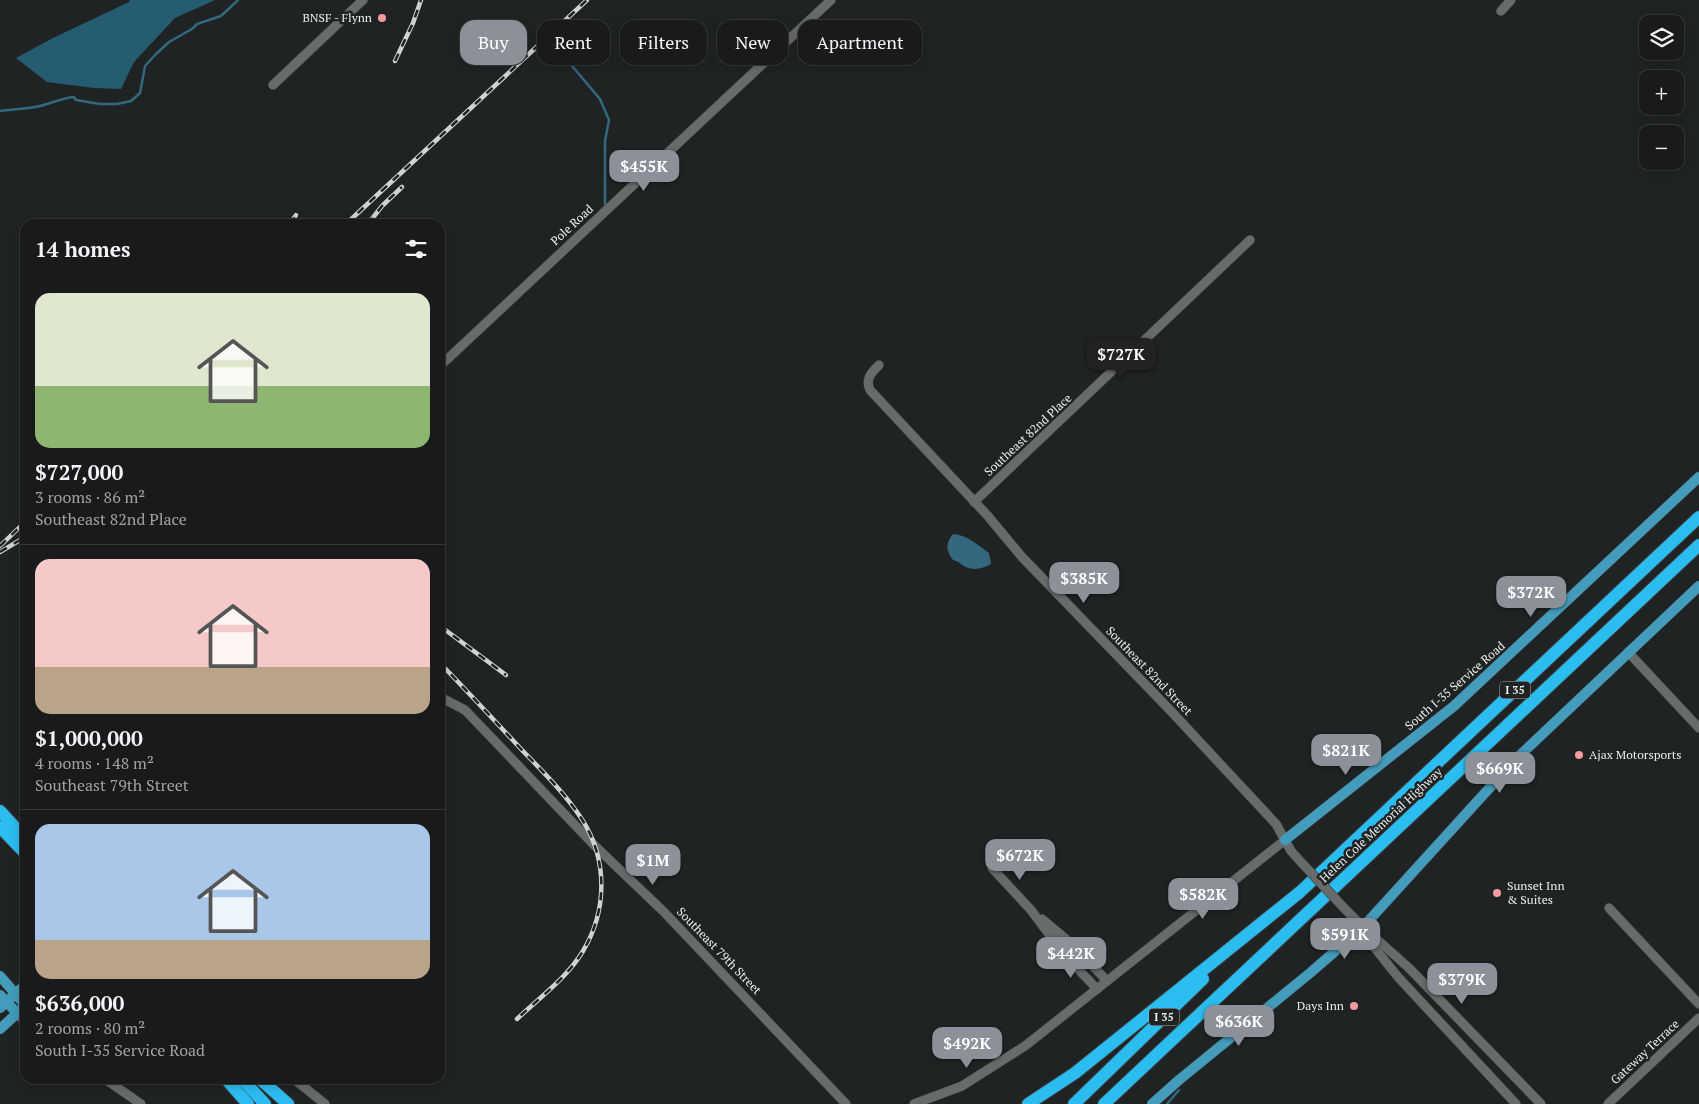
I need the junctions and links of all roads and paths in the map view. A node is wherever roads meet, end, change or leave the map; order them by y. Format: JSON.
{"nodes":[{"id":1,"x":363,"y":0,"type":"edge"},
{"id":2,"x":831,"y":0,"type":"edge"},
{"id":3,"x":1511,"y":0,"type":"edge"},
{"id":4,"x":1501,"y":11,"type":"dead end"},
{"id":5,"x":274,"y":85,"type":"dead end"},
{"id":6,"x":1250,"y":240,"type":"dead end"},
{"id":7,"x":445,"y":361,"type":"edge"},
{"id":8,"x":879,"y":365,"type":"dead end"},
{"id":9,"x":1699,"y":477,"type":"edge"},
{"id":10,"x":974,"y":502,"type":"junction"},
{"id":11,"x":1699,"y":517,"type":"edge"},
{"id":12,"x":1699,"y":545,"type":"edge"},
{"id":13,"x":1699,"y":556,"type":"edge"},
{"id":14,"x":1699,"y":586,"type":"edge"},
{"id":15,"x":1643,"y":598,"type":"junction"},
{"id":16,"x":1628,"y":652,"type":"junction"},
{"id":17,"x":445,"y":700,"type":"edge"},
{"id":18,"x":1699,"y":728,"type":"edge"},
{"id":19,"x":0,"y":811,"type":"edge"},
{"id":20,"x":0,"y":827,"type":"edge"},
{"id":21,"x":20,"y":833,"type":"edge"},
{"id":22,"x":1285,"y":840,"type":"junction"},
{"id":23,"x":20,"y":848,"type":"edge"},
{"id":24,"x":992,"y":868,"type":"dead end"},
{"id":25,"x":1608,"y":908,"type":"dead end"},
{"id":26,"x":1031,"y":910,"type":"junction"},
{"id":27,"x":1363,"y":927,"type":"junction"},
{"id":28,"x":1252,"y":930,"type":"junction"},
{"id":29,"x":0,"y":976,"type":"edge"},
{"id":30,"x":1107,"y":981,"type":"junction"},
{"id":31,"x":1097,"y":989,"type":"junction"},
{"id":32,"x":20,"y":990,"type":"edge"},
{"id":33,"x":15,"y":994,"type":"junction"},
{"id":34,"x":20,"y":1000,"type":"edge"},
{"id":35,"x":2,"y":1001,"type":"edge"},
{"id":36,"x":1699,"y":1004,"type":"edge"},
{"id":37,"x":20,"y":1010,"type":"edge"},
{"id":38,"x":17,"y":1013,"type":"junction"},
{"id":39,"x":20,"y":1016,"type":"edge"},
{"id":40,"x":1699,"y":1018,"type":"edge"},
{"id":41,"x":0,"y":1029,"type":"edge"},
{"id":42,"x":112,"y":1084,"type":"edge"},
{"id":43,"x":230,"y":1084,"type":"edge"},
{"id":44,"x":247,"y":1084,"type":"edge"},
{"id":45,"x":266,"y":1084,"type":"edge"},
{"id":46,"x":300,"y":1084,"type":"edge"},
{"id":47,"x":141,"y":1104,"type":"edge"},
{"id":48,"x":248,"y":1104,"type":"edge"},
{"id":49,"x":265,"y":1104,"type":"edge"},
{"id":50,"x":288,"y":1104,"type":"edge"},
{"id":51,"x":325,"y":1104,"type":"edge"},
{"id":52,"x":846,"y":1104,"type":"edge"},
{"id":53,"x":914,"y":1104,"type":"edge"},
{"id":54,"x":1028,"y":1104,"type":"edge"},
{"id":55,"x":1074,"y":1104,"type":"edge"},
{"id":56,"x":1104,"y":1104,"type":"edge"},
{"id":57,"x":1152,"y":1104,"type":"edge"},
{"id":58,"x":1516,"y":1104,"type":"edge"},
{"id":59,"x":1541,"y":1104,"type":"edge"},
{"id":60,"x":1608,"y":1104,"type":"edge"}],
"edges":[{"from":1,"to":5,"type":"street"},
{"from":2,"to":7,"type":"street","name":"Pole Road"},
{"from":3,"to":4,"type":"street"},
{"from":6,"to":10,"type":"street","name":"Southeast 82nd Place"},
{"from":8,"to":10,"type":"street","name":"Southeast 82nd Street"},
{"from":9,"to":22,"type":"main road","name":"South I-35 Service Road"},
{"from":10,"to":22,"type":"street","name":"Southeast 82nd Street"},
{"from":11,"to":28,"type":"highway","name":"Helen Cole Memorial Highway","number":"I 35"},
{"from":12,"to":15,"type":"highway","name":"Helen Cole Memorial Highway","number":"I 35"},
{"from":13,"to":15,"type":"highway"},
{"from":14,"to":16,"type":"main road"},
{"from":15,"to":56,"type":"highway","name":"Helen Cole Memorial Highway","number":"I 35"},
{"from":16,"to":18,"type":"street"},
{"from":16,"to":27,"type":"main road"},
{"from":17,"to":52,"type":"street","name":"Southeast 79th Street"},
{"from":19,"to":21,"type":"highway"},
{"from":20,"to":23,"type":"highway"},
{"from":22,"to":27,"type":"street","name":"Southeast 82nd Street","bridge":true},
{"from":22,"to":30,"type":"street","name":"South I-35 Service Road"},
{"from":24,"to":26,"type":"street"},
{"from":25,"to":36,"type":"street"},
{"from":26,"to":30,"type":"street"},
{"from":26,"to":31,"type":"street"},
{"from":27,"to":57,"type":"main road"},
{"from":27,"to":58,"type":"street","name":"Southeast 82nd Street"},
{"from":27,"to":59,"type":"street","name":"Southeast 82nd Street"},
{"from":28,"to":54,"type":"highway"},
{"from":28,"to":55,"type":"highway","number":"I 35"},
{"from":29,"to":33,"type":"main road"},
{"from":30,"to":31,"type":"street","name":"South I-35 Service Road"},
{"from":31,"to":53,"type":"street","name":"South I-35 Service Road"},
{"from":32,"to":33,"type":"main road"},
{"from":33,"to":34,"type":"main road"},
{"from":33,"to":35,"type":"main road"},
{"from":35,"to":38,"type":"main road"},
{"from":37,"to":38,"type":"main road"},
{"from":38,"to":39,"type":"street"},
{"from":38,"to":41,"type":"main road"},
{"from":40,"to":60,"type":"street","name":"Gateway Terrace"},
{"from":42,"to":47,"type":"street"},
{"from":43,"to":48,"type":"highway"},
{"from":44,"to":49,"type":"highway"},
{"from":45,"to":50,"type":"highway"},
{"from":46,"to":51,"type":"street"}]}
